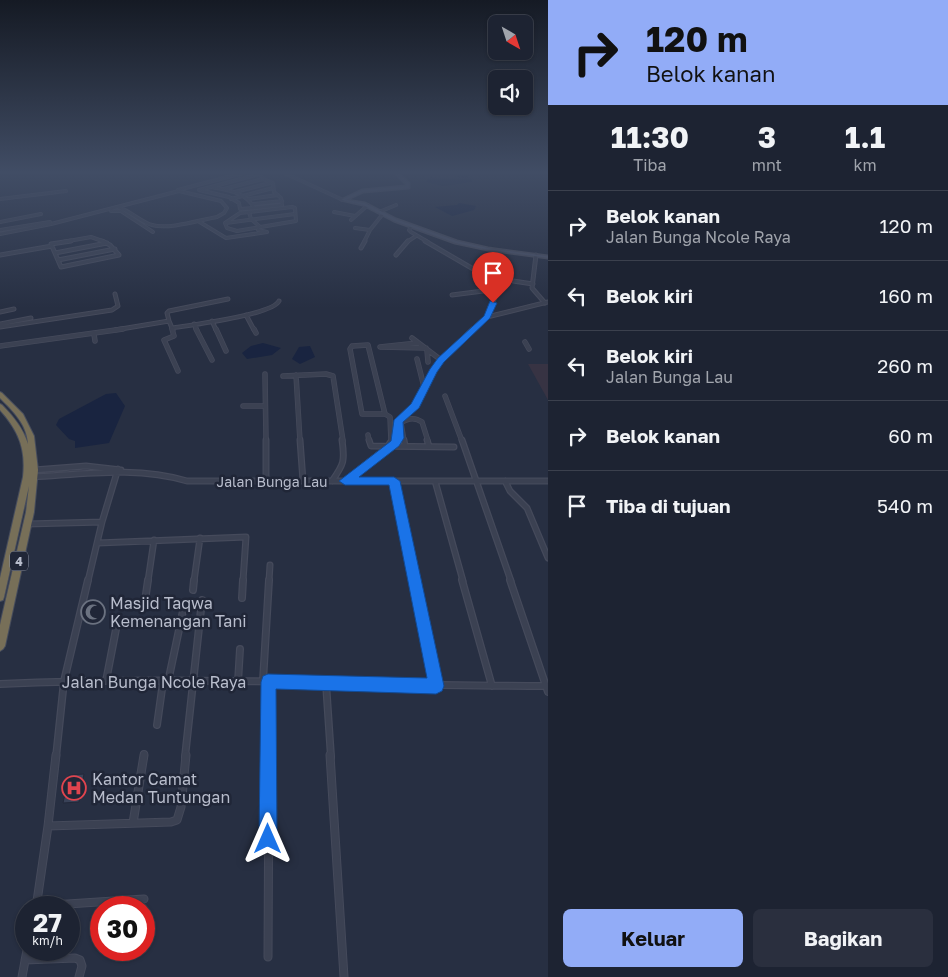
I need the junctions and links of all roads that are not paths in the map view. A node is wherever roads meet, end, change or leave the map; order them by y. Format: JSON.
{"nodes":[{"id":1,"x":355,"y":216,"type":"edge"},
{"id":2,"x":28,"y":217,"type":"edge"},
{"id":3,"x":76,"y":217,"type":"edge"},
{"id":4,"x":78,"y":217,"type":"edge"},
{"id":5,"x":92,"y":217,"type":"edge"},
{"id":6,"x":129,"y":217,"type":"edge"},
{"id":7,"x":137,"y":217,"type":"edge"},
{"id":8,"x":218,"y":217,"type":"edge"},
{"id":9,"x":235,"y":217,"type":"edge"},
{"id":10,"x":276,"y":217,"type":"edge"},
{"id":11,"x":295,"y":217,"type":"edge"},
{"id":12,"x":379,"y":217,"type":"edge"},
{"id":13,"x":389,"y":217,"type":"edge"},
{"id":14,"x":252,"y":219,"type":"junction"},
{"id":15,"x":258,"y":219,"type":"junction"},
{"id":16,"x":351,"y":220,"type":"dead end"},
{"id":17,"x":198,"y":221,"type":"junction"},
{"id":18,"x":0,"y":222,"type":"edge"},
{"id":19,"x":55,"y":222,"type":"junction"},
{"id":20,"x":225,"y":223,"type":"junction"},
{"id":21,"x":259,"y":226,"type":"junction"},
{"id":22,"x":266,"y":226,"type":"junction"},
{"id":23,"x":411,"y":226,"type":"junction"},
{"id":24,"x":354,"y":228,"type":"dead end"},
{"id":25,"x":0,"y":230,"type":"edge"},
{"id":26,"x":265,"y":230,"type":"junction"},
{"id":27,"x":370,"y":230,"type":"junction"},
{"id":28,"x":153,"y":232,"type":"dead end"},
{"id":29,"x":0,"y":235,"type":"edge"},
{"id":30,"x":416,"y":236,"type":"junction"},
{"id":31,"x":107,"y":244,"type":"junction"},
{"id":32,"x":52,"y":246,"type":"junction"},
{"id":33,"x":361,"y":248,"type":"dead end"},
{"id":34,"x":115,"y":249,"type":"junction"},
{"id":35,"x":55,"y":253,"type":"junction"},
{"id":36,"x":0,"y":255,"type":"edge"},
{"id":37,"x":396,"y":255,"type":"dead end"},
{"id":38,"x":536,"y":255,"type":"junction"},
{"id":39,"x":548,"y":257,"type":"edge"},
{"id":40,"x":58,"y":260,"type":"junction"},
{"id":41,"x":513,"y":281,"type":"dead end"},
{"id":42,"x":533,"y":284,"type":"junction"},
{"id":43,"x":491,"y":290,"type":"junction"},
{"id":44,"x":115,"y":294,"type":"dead end"},
{"id":45,"x":452,"y":295,"type":"dead end"},
{"id":46,"x":228,"y":299,"type":"dead end"},
{"id":47,"x":279,"y":301,"type":"dead end"},
{"id":48,"x":546,"y":303,"type":"edge"},
{"id":49,"x":14,"y":309,"type":"dead end"},
{"id":50,"x":0,"y":312,"type":"edge"},
{"id":51,"x":246,"y":315,"type":"junction"},
{"id":52,"x":488,"y":317,"type":"junction"},
{"id":53,"x":31,"y":318,"type":"dead end"},
{"id":54,"x":169,"y":321,"type":"junction"},
{"id":55,"x":212,"y":321,"type":"junction"},
{"id":56,"x":194,"y":324,"type":"junction"},
{"id":57,"x":0,"y":326,"type":"edge"},
{"id":58,"x":172,"y":328,"type":"junction"},
{"id":59,"x":256,"y":333,"type":"dead end"},
{"id":60,"x":94,"y":334,"type":"junction"},
{"id":61,"x":412,"y":338,"type":"dead end"},
{"id":62,"x":95,"y":341,"type":"dead end"},
{"id":63,"x":525,"y":342,"type":"dead end"},
{"id":64,"x":418,"y":343,"type":"junction"},
{"id":65,"x":0,"y":346,"type":"edge"},
{"id":66,"x":427,"y":349,"type":"junction"},
{"id":67,"x":529,"y":349,"type":"dead end"},
{"id":68,"x":226,"y":351,"type":"dead end"},
{"id":69,"x":417,"y":359,"type":"dead end"},
{"id":70,"x":212,"y":360,"type":"dead end"},
{"id":71,"x":441,"y":360,"type":"junction"},
{"id":72,"x":428,"y":362,"type":"dead end"},
{"id":73,"x":178,"y":370,"type":"dead end"},
{"id":74,"x":265,"y":374,"type":"dead end"},
{"id":75,"x":296,"y":375,"type":"junction"},
{"id":76,"x":283,"y":376,"type":"dead end"},
{"id":77,"x":424,"y":388,"type":"junction"},
{"id":78,"x":0,"y":394,"type":"edge"},
{"id":79,"x":444,"y":396,"type":"dead end"},
{"id":80,"x":0,"y":406,"type":"edge"},
{"id":81,"x":243,"y":406,"type":"dead end"},
{"id":82,"x":265,"y":406,"type":"junction"},
{"id":83,"x":385,"y":414,"type":"junction"},
{"id":84,"x":368,"y":435,"type":"dead end"},
{"id":85,"x":405,"y":446,"type":"junction"},
{"id":86,"x":428,"y":446,"type":"junction"},
{"id":87,"x":390,"y":447,"type":"junction"},
{"id":88,"x":454,"y":447,"type":"dead end"},
{"id":89,"x":118,"y":471,"type":"junction"},
{"id":90,"x":31,"y":474,"type":"junction"},
{"id":91,"x":266,"y":481,"type":"junction"},
{"id":92,"x":303,"y":481,"type":"junction"},
{"id":93,"x":332,"y":481,"type":"junction"},
{"id":94,"x":345,"y":481,"type":"junction"},
{"id":95,"x":394,"y":481,"type":"junction"},
{"id":96,"x":435,"y":481,"type":"junction"},
{"id":97,"x":477,"y":481,"type":"junction"},
{"id":98,"x":505,"y":481,"type":"junction"},
{"id":99,"x":548,"y":481,"type":"edge"},
{"id":100,"x":102,"y":522,"type":"junction"},
{"id":101,"x":27,"y":524,"type":"junction"},
{"id":102,"x":200,"y":538,"type":"junction"},
{"id":103,"x":154,"y":540,"type":"junction"},
{"id":104,"x":98,"y":543,"type":"junction"},
{"id":105,"x":548,"y":558,"type":"edge"},
{"id":106,"x":270,"y":565,"type":"dead end"},
{"id":107,"x":193,"y":590,"type":"dead end"},
{"id":108,"x":0,"y":597,"type":"edge"},
{"id":109,"x":242,"y":598,"type":"dead end"},
{"id":110,"x":202,"y":600,"type":"dead end"},
{"id":111,"x":145,"y":601,"type":"dead end"},
{"id":112,"x":184,"y":606,"type":"dead end"},
{"id":113,"x":117,"y":624,"type":"dead end"},
{"id":114,"x":0,"y":646,"type":"edge"},
{"id":115,"x":240,"y":649,"type":"dead end"},
{"id":116,"x":64,"y":681,"type":"junction"},
{"id":117,"x":106,"y":681,"type":"junction"},
{"id":118,"x":165,"y":682,"type":"junction"},
{"id":119,"x":238,"y":682,"type":"junction"},
{"id":120,"x":266,"y":682,"type":"junction"},
{"id":121,"x":192,"y":683,"type":"junction"},
{"id":122,"x":326,"y":683,"type":"junction"},
{"id":123,"x":0,"y":684,"type":"edge"},
{"id":124,"x":436,"y":686,"type":"junction"},
{"id":125,"x":492,"y":686,"type":"junction"},
{"id":126,"x":547,"y":688,"type":"edge"},
{"id":127,"x":157,"y":725,"type":"dead end"},
{"id":128,"x":144,"y":754,"type":"dead end"},
{"id":129,"x":133,"y":823,"type":"junction"},
{"id":130,"x":48,"y":826,"type":"junction"},
{"id":131,"x":38,"y":896,"type":"edge"},
{"id":132,"x":268,"y":957,"type":"dead end"},
{"id":133,"x":80,"y":960,"type":"edge"},
{"id":134,"x":25,"y":961,"type":"edge"},
{"id":135,"x":22,"y":977,"type":"edge"},
{"id":136,"x":79,"y":977,"type":"edge"},
{"id":137,"x":344,"y":977,"type":"edge"}],
"edges":[{"from":1,"to":16,"type":"street"},
{"from":2,"to":18,"type":"street"},
{"from":3,"to":19,"type":"street"},
{"from":4,"to":19,"type":"street"},
{"from":5,"to":19,"type":"street"},
{"from":6,"to":28,"type":"street"},
{"from":7,"to":17,"type":"street"},
{"from":8,"to":17,"type":"street"},
{"from":9,"to":20,"type":"street"},
{"from":10,"to":15,"type":"street"},
{"from":11,"to":22,"type":"street"},
{"from":12,"to":27,"type":"street"},
{"from":13,"to":23,"type":"street"},
{"from":14,"to":15,"type":"street"},
{"from":14,"to":20,"type":"street"},
{"from":14,"to":21,"type":"street"},
{"from":15,"to":22,"type":"street"},
{"from":17,"to":26,"type":"street"},
{"from":19,"to":25,"type":"street"},
{"from":19,"to":29,"type":"street"},
{"from":20,"to":21,"type":"street"},
{"from":21,"to":22,"type":"street"},
{"from":21,"to":26,"type":"street"},
{"from":22,"to":26,"type":"street"},
{"from":23,"to":30,"type":"street"},
{"from":23,"to":38,"type":"street"},
{"from":24,"to":27,"type":"street"},
{"from":27,"to":33,"type":"street"},
{"from":30,"to":37,"type":"street"},
{"from":30,"to":43,"type":"street"},
{"from":31,"to":32,"type":"street"},
{"from":31,"to":34,"type":"street"},
{"from":31,"to":35,"type":"street"},
{"from":32,"to":35,"type":"street"},
{"from":32,"to":36,"type":"street"},
{"from":34,"to":40,"type":"street"},
{"from":34,"to":40,"type":"street"},
{"from":35,"to":40,"type":"street"},
{"from":38,"to":39,"type":"street"},
{"from":38,"to":42,"type":"street"},
{"from":41,"to":42,"type":"street"},
{"from":42,"to":48,"type":"street"},
{"from":43,"to":45,"type":"street"},
{"from":43,"to":52,"type":"street"},
{"from":44,"to":57,"type":"street"},
{"from":46,"to":54,"type":"street"},
{"from":47,"to":51,"type":"street"},
{"from":48,"to":52,"type":"street"},
{"from":49,"to":50,"type":"street"},
{"from":51,"to":55,"type":"street"},
{"from":51,"to":59,"type":"street"},
{"from":52,"to":71,"type":"street"},
{"from":53,"to":57,"type":"street"},
{"from":54,"to":58,"type":"street"},
{"from":54,"to":60,"type":"street"},
{"from":55,"to":56,"type":"street"},
{"from":55,"to":68,"type":"street"},
{"from":56,"to":58,"type":"street"},
{"from":56,"to":70,"type":"street"},
{"from":58,"to":73,"type":"street"},
{"from":60,"to":62,"type":"street"},
{"from":60,"to":65,"type":"street"},
{"from":61,"to":64,"type":"street"},
{"from":63,"to":67,"type":"street"},
{"from":64,"to":66,"type":"street"},
{"from":64,"to":66,"type":"street"},
{"from":66,"to":71,"type":"street"},
{"from":66,"to":72,"type":"street"},
{"from":69,"to":77,"type":"street"},
{"from":71,"to":77,"type":"street"},
{"from":74,"to":82,"type":"street"},
{"from":75,"to":76,"type":"street"},
{"from":75,"to":92,"type":"street"},
{"from":75,"to":93,"type":"street"},
{"from":77,"to":87,"type":"street"},
{"from":78,"to":90,"type":"highway","number":"4"},
{"from":79,"to":97,"type":"street"},
{"from":80,"to":90,"type":"highway","number":"4"},
{"from":81,"to":82,"type":"street"},
{"from":82,"to":91,"type":"street"},
{"from":83,"to":83,"type":"street"},
{"from":83,"to":87,"type":"street"},
{"from":84,"to":87,"type":"street"},
{"from":85,"to":86,"type":"street"},
{"from":85,"to":86,"type":"street"},
{"from":85,"to":87,"type":"street"},
{"from":86,"to":88,"type":"street"},
{"from":87,"to":94,"type":"street"},
{"from":89,"to":90,"type":"street","name":"Jalan Bunga Lau"},
{"from":89,"to":91,"type":"street","name":"Jalan Bunga Lau"},
{"from":89,"to":100,"type":"street"},
{"from":90,"to":101,"type":"highway","number":"4"},
{"from":90,"to":108,"type":"highway","number":"4"},
{"from":91,"to":92,"type":"street","name":"Jalan Bunga Lau"},
{"from":92,"to":93,"type":"street","name":"Jalan Bunga Lau"},
{"from":93,"to":94,"type":"street","name":"Jalan Bunga Lau"},
{"from":94,"to":95,"type":"street","name":"Jalan Bunga Lau"},
{"from":95,"to":96,"type":"street","name":"Jalan Bunga Lau"},
{"from":95,"to":124,"type":"street"},
{"from":96,"to":97,"type":"street","name":"Jalan Bunga Lau"},
{"from":96,"to":125,"type":"street"},
{"from":97,"to":98,"type":"street","name":"Jalan Bunga Lau"},
{"from":97,"to":126,"type":"street"},
{"from":98,"to":99,"type":"street","name":"Jalan Bunga Lau"},
{"from":98,"to":105,"type":"street"},
{"from":100,"to":101,"type":"street"},
{"from":100,"to":104,"type":"street"},
{"from":101,"to":114,"type":"highway","number":"4"},
{"from":102,"to":103,"type":"street"},
{"from":102,"to":107,"type":"street"},
{"from":102,"to":109,"type":"street"},
{"from":103,"to":104,"type":"street"},
{"from":103,"to":111,"type":"street"},
{"from":104,"to":116,"type":"street"},
{"from":106,"to":120,"type":"street"},
{"from":110,"to":121,"type":"street"},
{"from":112,"to":118,"type":"street"},
{"from":113,"to":117,"type":"street"},
{"from":115,"to":119,"type":"street"},
{"from":116,"to":117,"type":"street","name":"Jalan Bunga Ncole Raya"},
{"from":116,"to":123,"type":"street","name":"Jalan Bunga Ncole Raya"},
{"from":116,"to":130,"type":"street"},
{"from":117,"to":118,"type":"street","name":"Jalan Bunga Ncole Raya"},
{"from":118,"to":121,"type":"street","name":"Jalan Bunga Ncole Raya"},
{"from":118,"to":127,"type":"street"},
{"from":119,"to":120,"type":"street","name":"Jalan Bunga Ncole Raya"},
{"from":119,"to":121,"type":"street","name":"Jalan Bunga Ncole Raya"},
{"from":120,"to":122,"type":"street","name":"Jalan Bunga Ncole Raya"},
{"from":120,"to":132,"type":"street"},
{"from":121,"to":129,"type":"street"},
{"from":122,"to":124,"type":"street","name":"Jalan Bunga Ncole Raya"},
{"from":122,"to":137,"type":"street"},
{"from":124,"to":125,"type":"street","name":"Jalan Bunga Ncole Raya"},
{"from":125,"to":126,"type":"street","name":"Jalan Bunga Ncole Raya"},
{"from":128,"to":129,"type":"street"},
{"from":129,"to":130,"type":"street"},
{"from":130,"to":131,"type":"street"},
{"from":133,"to":136,"type":"street"},
{"from":134,"to":135,"type":"street"}]}
